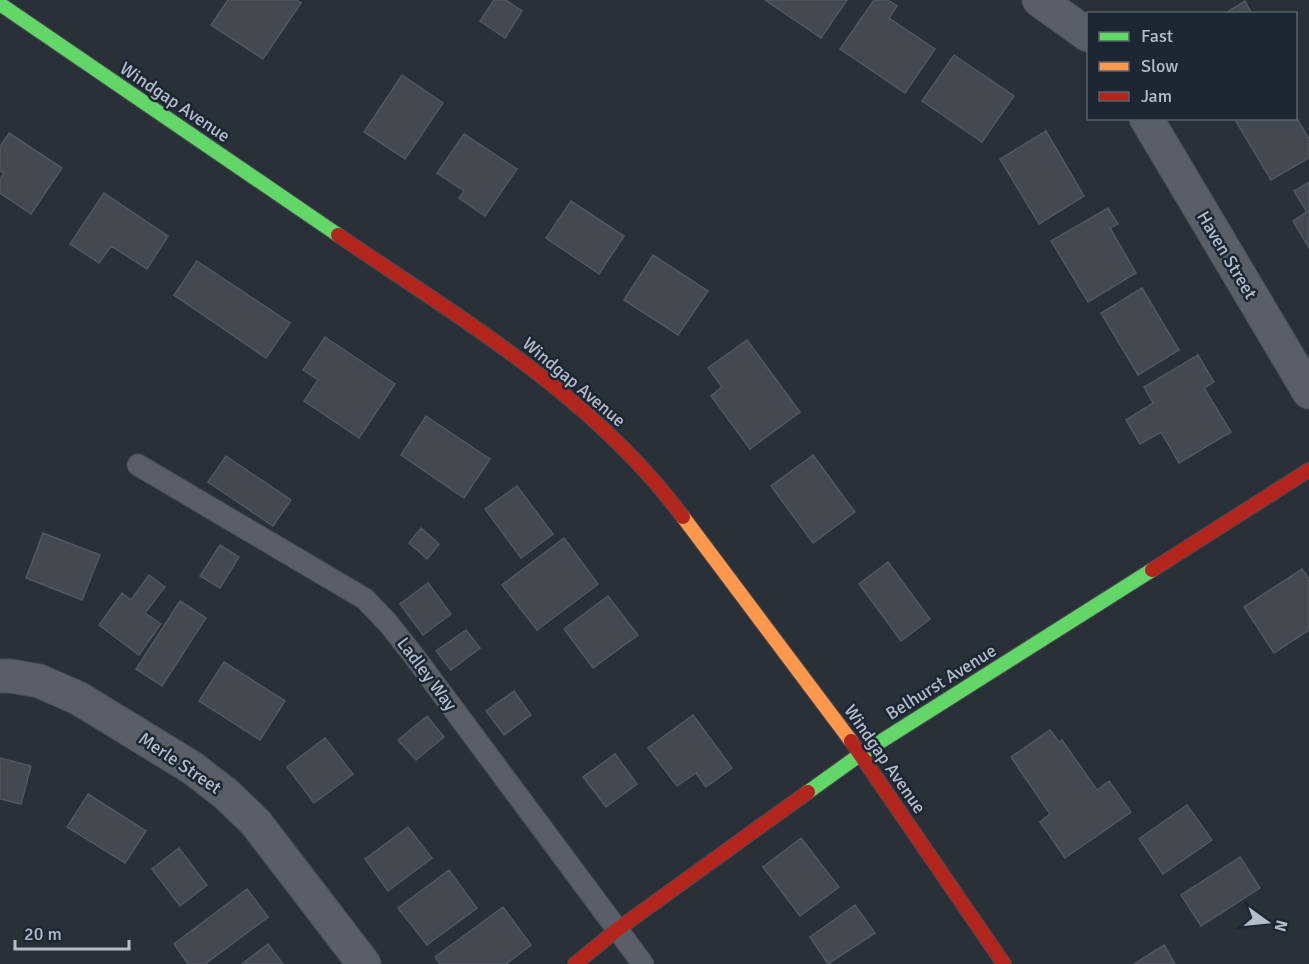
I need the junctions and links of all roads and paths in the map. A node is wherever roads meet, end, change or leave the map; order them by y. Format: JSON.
{"nodes":[{"id":1,"x":1039,"y":0,"type":"edge"},
{"id":2,"x":0,"y":4,"type":"edge"},
{"id":3,"x":1087,"y":33,"type":"edge"},
{"id":4,"x":1147,"y":120,"type":"edge"},
{"id":5,"x":1309,"y":392,"type":"edge"},
{"id":6,"x":138,"y":465,"type":"dead end"},
{"id":7,"x":1309,"y":470,"type":"edge"},
{"id":8,"x":0,"y":676,"type":"edge"},
{"id":9,"x":861,"y":754,"type":"junction"},
{"id":10,"x":618,"y":929,"type":"junction"},
{"id":11,"x":364,"y":964,"type":"edge"},
{"id":12,"x":575,"y":964,"type":"edge"},
{"id":13,"x":643,"y":964,"type":"edge"},
{"id":14,"x":1004,"y":964,"type":"edge"}],
"edges":[{"from":1,"to":3,"type":"street"},
{"from":2,"to":9,"type":"main road","name":"Windgap Avenue"},
{"from":4,"to":5,"type":"street","name":"Haven Street"},
{"from":6,"to":10,"type":"lane","name":"Ladley Way"},
{"from":7,"to":9,"type":"main road","name":"Belhurst Avenue"},
{"from":8,"to":11,"type":"street","name":"Merle Street"},
{"from":9,"to":10,"type":"main road","name":"Belhurst Avenue"},
{"from":9,"to":14,"type":"main road","name":"Windgap Avenue"},
{"from":10,"to":12,"type":"main road","name":"Belhurst Avenue"},
{"from":10,"to":13,"type":"lane","name":"Ladley Way"}]}
